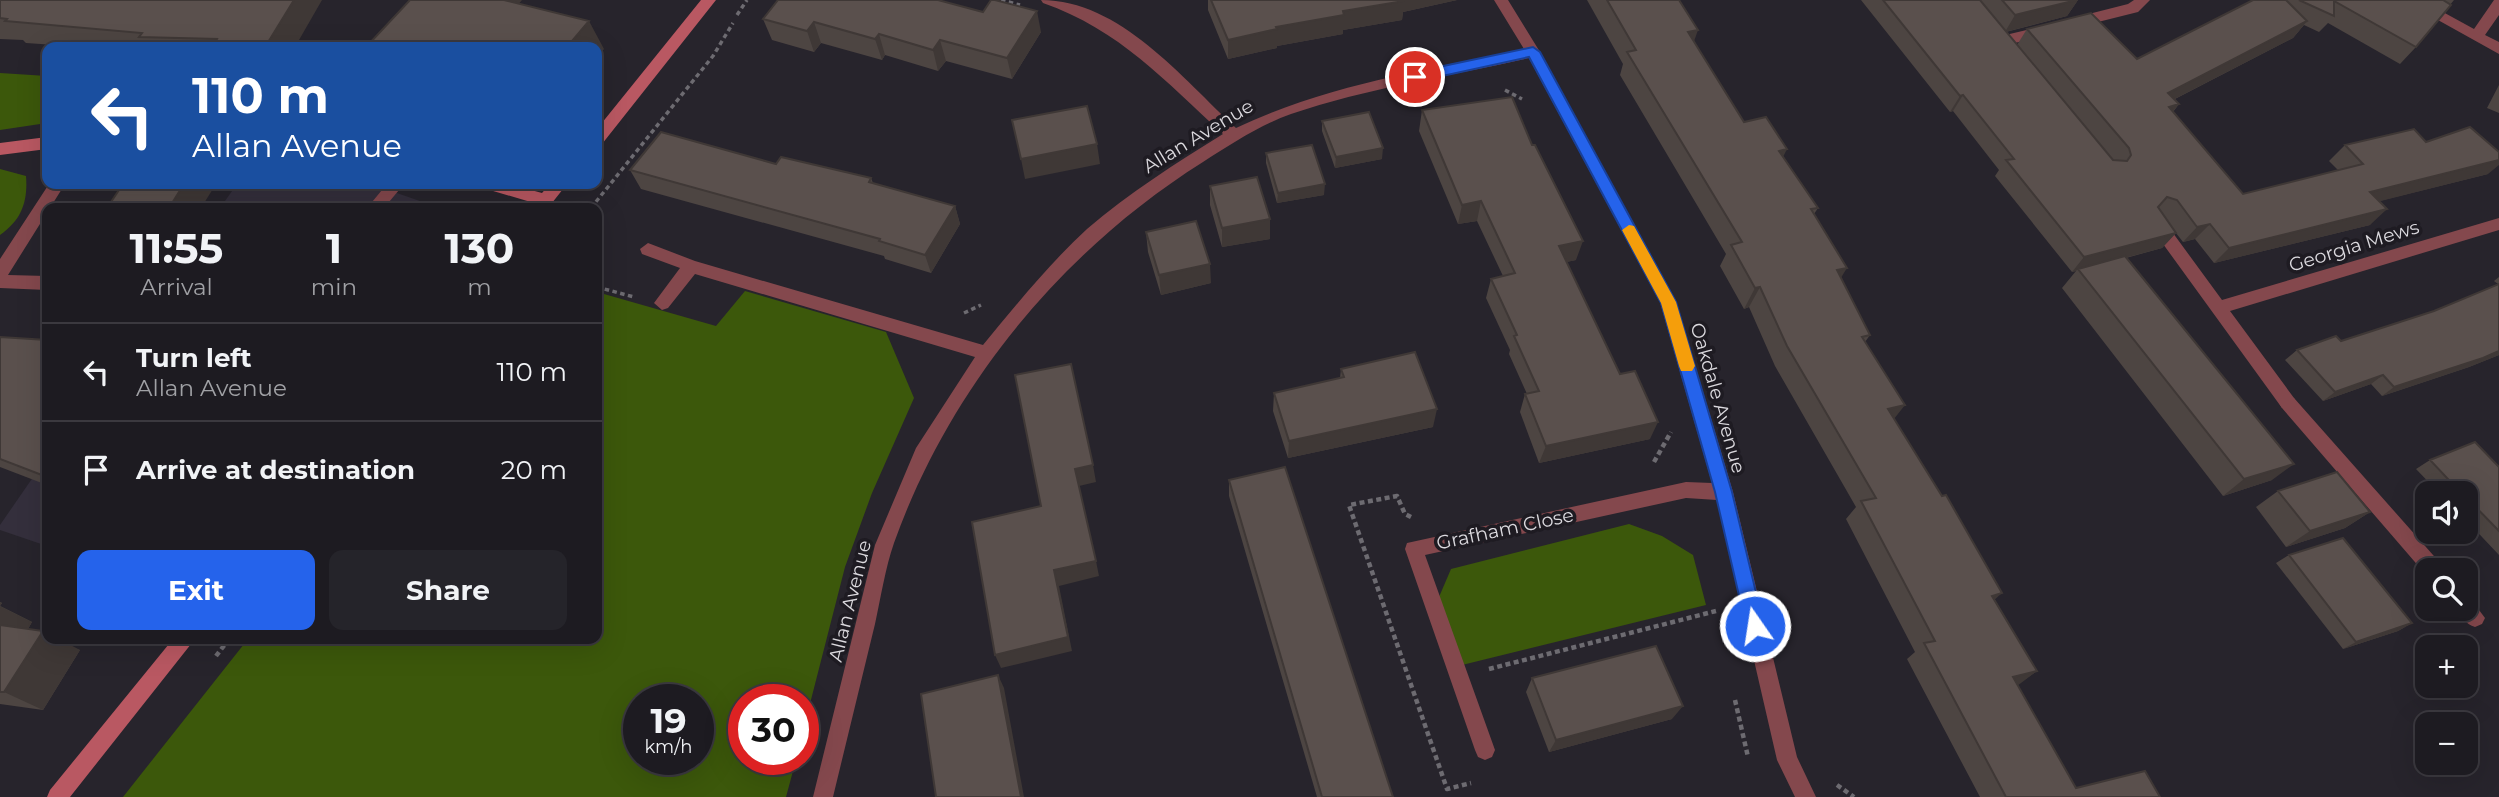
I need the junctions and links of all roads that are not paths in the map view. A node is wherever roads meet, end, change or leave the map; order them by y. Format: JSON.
{"nodes":[{"id":1,"x":709,"y":0,"type":"edge"},
{"id":2,"x":1048,"y":0,"type":"edge"},
{"id":3,"x":1501,"y":0,"type":"edge"},
{"id":4,"x":2143,"y":0,"type":"edge"},
{"id":5,"x":2409,"y":0,"type":"edge"},
{"id":6,"x":2499,"y":4,"type":"edge"},
{"id":7,"x":2476,"y":37,"type":"junction"},
{"id":8,"x":2002,"y":42,"type":"edge"},
{"id":9,"x":2499,"y":49,"type":"edge"},
{"id":10,"x":1533,"y":52,"type":"junction"},
{"id":11,"x":602,"y":134,"type":"edge"},
{"id":12,"x":1234,"y":135,"type":"junction"},
{"id":13,"x":42,"y":144,"type":"edge"},
{"id":14,"x":0,"y":149,"type":"edge"},
{"id":15,"x":392,"y":189,"type":"edge"},
{"id":16,"x":502,"y":189,"type":"edge"},
{"id":17,"x":555,"y":189,"type":"edge"},
{"id":18,"x":380,"y":203,"type":"edge"},
{"id":19,"x":539,"y":203,"type":"edge"},
{"id":20,"x":543,"y":203,"type":"edge"},
{"id":21,"x":42,"y":207,"type":"edge"},
{"id":22,"x":2155,"y":221,"type":"edge"},
{"id":23,"x":2499,"y":224,"type":"edge"},
{"id":24,"x":648,"y":249,"type":"dead end"},
{"id":25,"x":691,"y":266,"type":"junction"},
{"id":26,"x":0,"y":273,"type":"edge"},
{"id":27,"x":0,"y":281,"type":"edge"},
{"id":28,"x":42,"y":283,"type":"edge"},
{"id":29,"x":662,"y":303,"type":"dead end"},
{"id":30,"x":2221,"y":307,"type":"junction"},
{"id":31,"x":987,"y":353,"type":"junction"},
{"id":32,"x":1724,"y":492,"type":"junction"},
{"id":33,"x":2424,"y":558,"type":"edge"},
{"id":34,"x":181,"y":644,"type":"edge"},
{"id":35,"x":1485,"y":750,"type":"dead end"},
{"id":36,"x":57,"y":797,"type":"edge"},
{"id":37,"x":823,"y":797,"type":"edge"},
{"id":38,"x":1806,"y":797,"type":"edge"}],
"edges":[{"from":1,"to":11,"type":"main road"},
{"from":2,"to":12,"type":"street"},
{"from":3,"to":10,"type":"street","name":"Oakdale Avenue"},
{"from":4,"to":8,"type":"street"},
{"from":5,"to":7,"type":"street"},
{"from":6,"to":7,"type":"street"},
{"from":7,"to":9,"type":"street"},
{"from":10,"to":12,"type":"street","name":"Allan Avenue"},
{"from":10,"to":32,"type":"street","name":"Oakdale Avenue"},
{"from":12,"to":31,"type":"street","name":"Allan Avenue"},
{"from":13,"to":14,"type":"main road"},
{"from":15,"to":18,"type":"street"},
{"from":16,"to":19,"type":"main road"},
{"from":17,"to":20,"type":"main road"},
{"from":21,"to":26,"type":"street"},
{"from":22,"to":30,"type":"street"},
{"from":23,"to":30,"type":"street","name":"Georgia Mews"},
{"from":24,"to":25,"type":"street"},
{"from":25,"to":29,"type":"street"},
{"from":25,"to":31,"type":"street"},
{"from":27,"to":28,"type":"street"},
{"from":30,"to":33,"type":"street"},
{"from":31,"to":37,"type":"street","name":"Allan Avenue"},
{"from":32,"to":35,"type":"street","name":"Grafham Close"},
{"from":32,"to":38,"type":"street","name":"Oakdale Avenue"},
{"from":34,"to":36,"type":"main road"}]}
